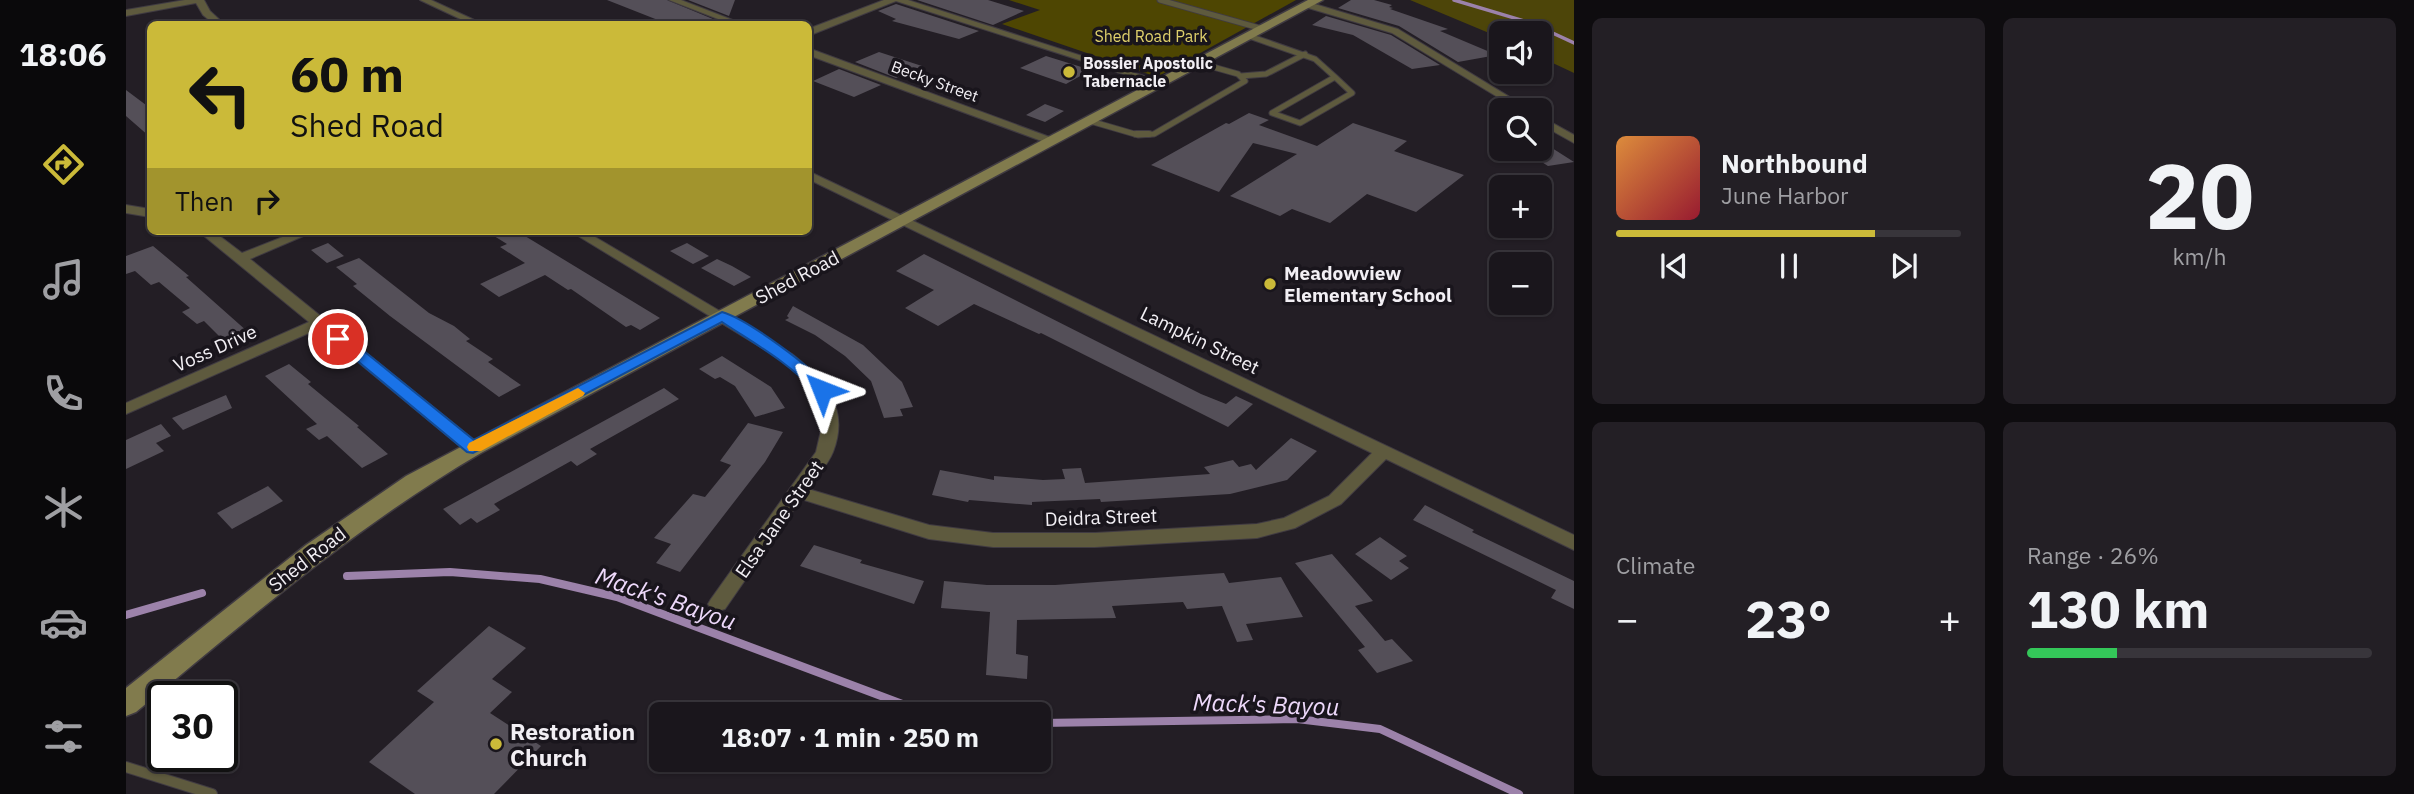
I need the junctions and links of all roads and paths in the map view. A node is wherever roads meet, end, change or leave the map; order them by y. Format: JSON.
{"nodes":[{"id":1,"x":199,"y":0,"type":"edge"},
{"id":2,"x":424,"y":0,"type":"edge"},
{"id":3,"x":673,"y":0,"type":"edge"},
{"id":4,"x":892,"y":0,"type":"edge"},
{"id":5,"x":899,"y":0,"type":"edge"},
{"id":6,"x":1160,"y":0,"type":"edge"},
{"id":7,"x":1312,"y":2,"type":"edge"},
{"id":8,"x":126,"y":13,"type":"edge"},
{"id":9,"x":215,"y":21,"type":"edge"},
{"id":10,"x":471,"y":21,"type":"edge"},
{"id":11,"x":730,"y":21,"type":"edge"},
{"id":12,"x":812,"y":31,"type":"edge"},
{"id":13,"x":1256,"y":32,"type":"junction"},
{"id":14,"x":812,"y":52,"type":"edge"},
{"id":15,"x":1305,"y":54,"type":"junction"},
{"id":16,"x":1199,"y":63,"type":"junction"},
{"id":17,"x":1241,"y":76,"type":"junction"},
{"id":18,"x":1335,"y":77,"type":"junction"},
{"id":19,"x":1161,"y":83,"type":"junction"},
{"id":20,"x":1506,"y":98,"type":"edge"},
{"id":21,"x":1090,"y":121,"type":"junction"},
{"id":22,"x":1552,"y":126,"type":"edge"},
{"id":23,"x":1574,"y":140,"type":"edge"},
{"id":24,"x":1051,"y":141,"type":"junction"},
{"id":25,"x":812,"y":176,"type":"edge"},
{"id":26,"x":126,"y":209,"type":"edge"},
{"id":27,"x":147,"y":212,"type":"edge"},
{"id":28,"x":906,"y":219,"type":"junction"},
{"id":29,"x":209,"y":235,"type":"edge"},
{"id":30,"x":299,"y":235,"type":"edge"},
{"id":31,"x":583,"y":235,"type":"edge"},
{"id":32,"x":241,"y":258,"type":"junction"},
{"id":33,"x":722,"y":316,"type":"junction"},
{"id":34,"x":319,"y":323,"type":"junction"},
{"id":35,"x":126,"y":409,"type":"edge"},
{"id":36,"x":473,"y":448,"type":"junction"},
{"id":37,"x":1384,"y":451,"type":"junction"},
{"id":38,"x":799,"y":492,"type":"junction"},
{"id":39,"x":1574,"y":543,"type":"edge"},
{"id":40,"x":718,"y":604,"type":"dead end"},
{"id":41,"x":126,"y":704,"type":"edge"},
{"id":42,"x":126,"y":767,"type":"edge"},
{"id":43,"x":212,"y":794,"type":"edge"}],
"edges":[{"from":1,"to":8,"type":"street"},
{"from":1,"to":9,"type":"street"},
{"from":2,"to":10,"type":"street"},
{"from":3,"to":11,"type":"street"},
{"from":4,"to":12,"type":"street"},
{"from":5,"to":19,"type":"street"},
{"from":6,"to":13,"type":"lane"},
{"from":7,"to":13,"type":"street","name":"Shed Road"},
{"from":7,"to":20,"type":"street"},
{"from":13,"to":15,"type":"lane"},
{"from":13,"to":16,"type":"street","name":"Shed Road"},
{"from":14,"to":24,"type":"street","name":"Becky Street"},
{"from":15,"to":17,"type":"lane"},
{"from":15,"to":18,"type":"lane"},
{"from":16,"to":17,"type":"lane"},
{"from":16,"to":19,"type":"street","name":"Shed Road"},
{"from":17,"to":21,"type":"lane"},
{"from":18,"to":18,"type":"lane"},
{"from":19,"to":21,"type":"street","name":"Shed Road"},
{"from":21,"to":24,"type":"street","name":"Shed Road"},
{"from":22,"to":23,"type":"street"},
{"from":24,"to":28,"type":"street","name":"Shed Road"},
{"from":25,"to":28,"type":"street","name":"Lampkin Street"},
{"from":26,"to":27,"type":"street"},
{"from":28,"to":33,"type":"street","name":"Shed Road"},
{"from":28,"to":37,"type":"street","name":"Lampkin Street"},
{"from":29,"to":32,"type":"street"},
{"from":30,"to":32,"type":"street"},
{"from":31,"to":33,"type":"street","name":"Elsa Jane Street"},
{"from":32,"to":34,"type":"street"},
{"from":33,"to":36,"type":"street","name":"Shed Road"},
{"from":33,"to":38,"type":"street","name":"Elsa Jane Street"},
{"from":34,"to":35,"type":"street","name":"Voss Drive"},
{"from":34,"to":36,"type":"street"},
{"from":36,"to":41,"type":"street","name":"Shed Road"},
{"from":37,"to":38,"type":"street","name":"Deidra Street"},
{"from":37,"to":39,"type":"street","name":"Lampkin Street"},
{"from":38,"to":40,"type":"street","name":"Elsa Jane Street"},
{"from":42,"to":43,"type":"lane"}]}
